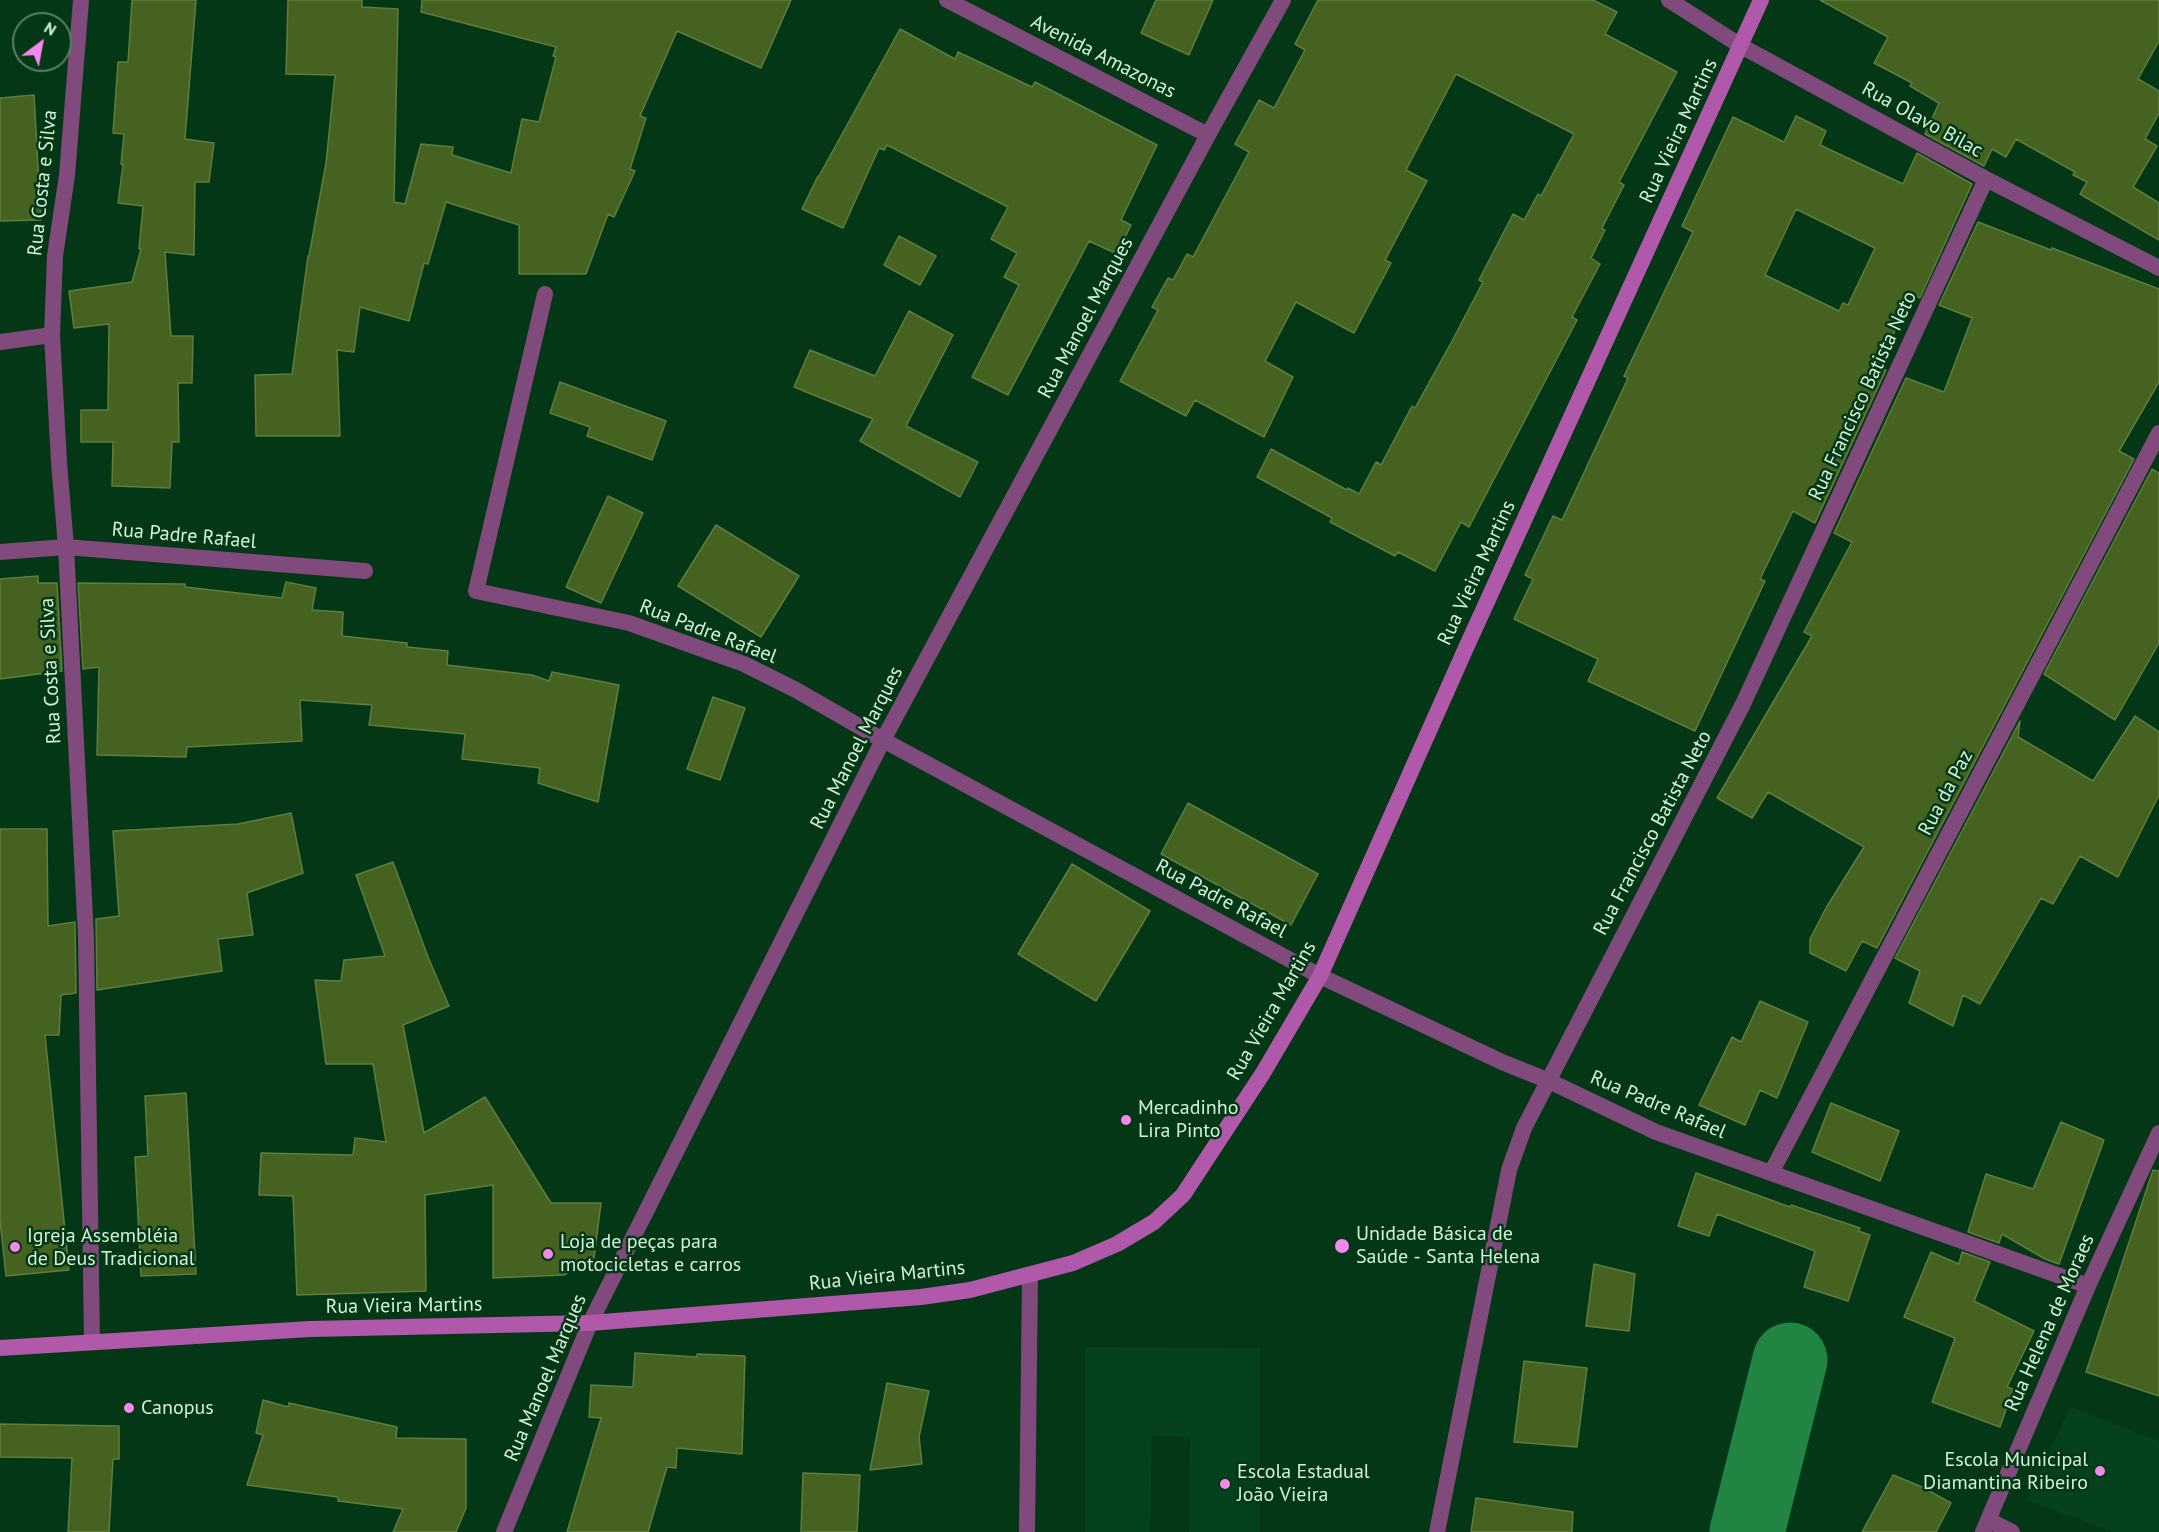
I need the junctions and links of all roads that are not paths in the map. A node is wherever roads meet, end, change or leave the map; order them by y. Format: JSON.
{"nodes":[{"id":1,"x":81,"y":0,"type":"edge"},
{"id":2,"x":947,"y":0,"type":"edge"},
{"id":3,"x":1283,"y":0,"type":"edge"},
{"id":4,"x":1669,"y":0,"type":"edge"},
{"id":5,"x":1761,"y":0,"type":"edge"},
{"id":6,"x":1742,"y":46,"type":"junction"},
{"id":7,"x":1208,"y":135,"type":"junction"},
{"id":8,"x":1986,"y":179,"type":"junction"},
{"id":9,"x":2159,"y":268,"type":"edge"},
{"id":10,"x":545,"y":294,"type":"dead end"},
{"id":11,"x":52,"y":335,"type":"junction"},
{"id":12,"x":0,"y":342,"type":"edge"},
{"id":13,"x":2159,"y":433,"type":"edge"},
{"id":14,"x":66,"y":547,"type":"junction"},
{"id":15,"x":0,"y":552,"type":"edge"},
{"id":16,"x":364,"y":571,"type":"dead end"},
{"id":17,"x":884,"y":740,"type":"junction"},
{"id":18,"x":1320,"y":976,"type":"junction"},
{"id":19,"x":1549,"y":1081,"type":"junction"},
{"id":20,"x":2159,"y":1133,"type":"edge"},
{"id":21,"x":1771,"y":1173,"type":"junction"},
{"id":22,"x":1030,"y":1275,"type":"junction"},
{"id":23,"x":2088,"y":1286,"type":"junction"},
{"id":24,"x":590,"y":1323,"type":"junction"},
{"id":25,"x":92,"y":1341,"type":"junction"},
{"id":26,"x":0,"y":1347,"type":"edge"},
{"id":27,"x":1986,"y":1526,"type":"edge"},
{"id":28,"x":504,"y":1532,"type":"edge"},
{"id":29,"x":1027,"y":1532,"type":"edge"},
{"id":30,"x":1437,"y":1532,"type":"edge"},
{"id":31,"x":2012,"y":1532,"type":"edge"}],
"edges":[{"from":1,"to":11,"type":"street","name":"Rua Costa e Silva"},
{"from":2,"to":7,"type":"street","name":"Avenida Amazonas"},
{"from":3,"to":7,"type":"street","name":"Rua Manoel Marques"},
{"from":4,"to":6,"type":"street","name":"Rua Olavo Bilac"},
{"from":5,"to":6,"type":"main road","name":"Rua Vieira Martins"},
{"from":6,"to":8,"type":"street","name":"Rua Olavo Bilac"},
{"from":6,"to":18,"type":"main road","name":"Rua Vieira Martins"},
{"from":7,"to":17,"type":"street","name":"Rua Manoel Marques"},
{"from":8,"to":9,"type":"street","name":"Rua Olavo Bilac"},
{"from":8,"to":19,"type":"street","name":"Rua Francisco Batista Neto"},
{"from":10,"to":17,"type":"street","name":"Rua Padre Rafael"},
{"from":11,"to":12,"type":"street"},
{"from":11,"to":14,"type":"street","name":"Rua Costa e Silva"},
{"from":13,"to":21,"type":"street","name":"Rua da Paz"},
{"from":14,"to":15,"type":"street","name":"Rua Padre Rafael"},
{"from":14,"to":16,"type":"street","name":"Rua Padre Rafael"},
{"from":14,"to":25,"type":"street","name":"Rua Costa e Silva"},
{"from":17,"to":18,"type":"street","name":"Rua Padre Rafael"},
{"from":17,"to":24,"type":"street","name":"Rua Manoel Marques"},
{"from":18,"to":19,"type":"street","name":"Rua Padre Rafael"},
{"from":18,"to":22,"type":"main road","name":"Rua Vieira Martins"},
{"from":19,"to":21,"type":"street","name":"Rua Padre Rafael"},
{"from":19,"to":30,"type":"street","name":"Rua Francisco Batista Neto"},
{"from":20,"to":23,"type":"street","name":"Rua Helena de Moraes"},
{"from":21,"to":23,"type":"street","name":"Rua Padre Rafael"},
{"from":22,"to":24,"type":"main road","name":"Rua Vieira Martins"},
{"from":22,"to":29,"type":"street"},
{"from":23,"to":27,"type":"street","name":"Rua Helena de Moraes"},
{"from":24,"to":25,"type":"main road","name":"Rua Vieira Martins"},
{"from":24,"to":28,"type":"street","name":"Rua Manoel Marques"},
{"from":25,"to":26,"type":"main road","name":"Rua Vieira Martins"},
{"from":27,"to":31,"type":"street"}]}
